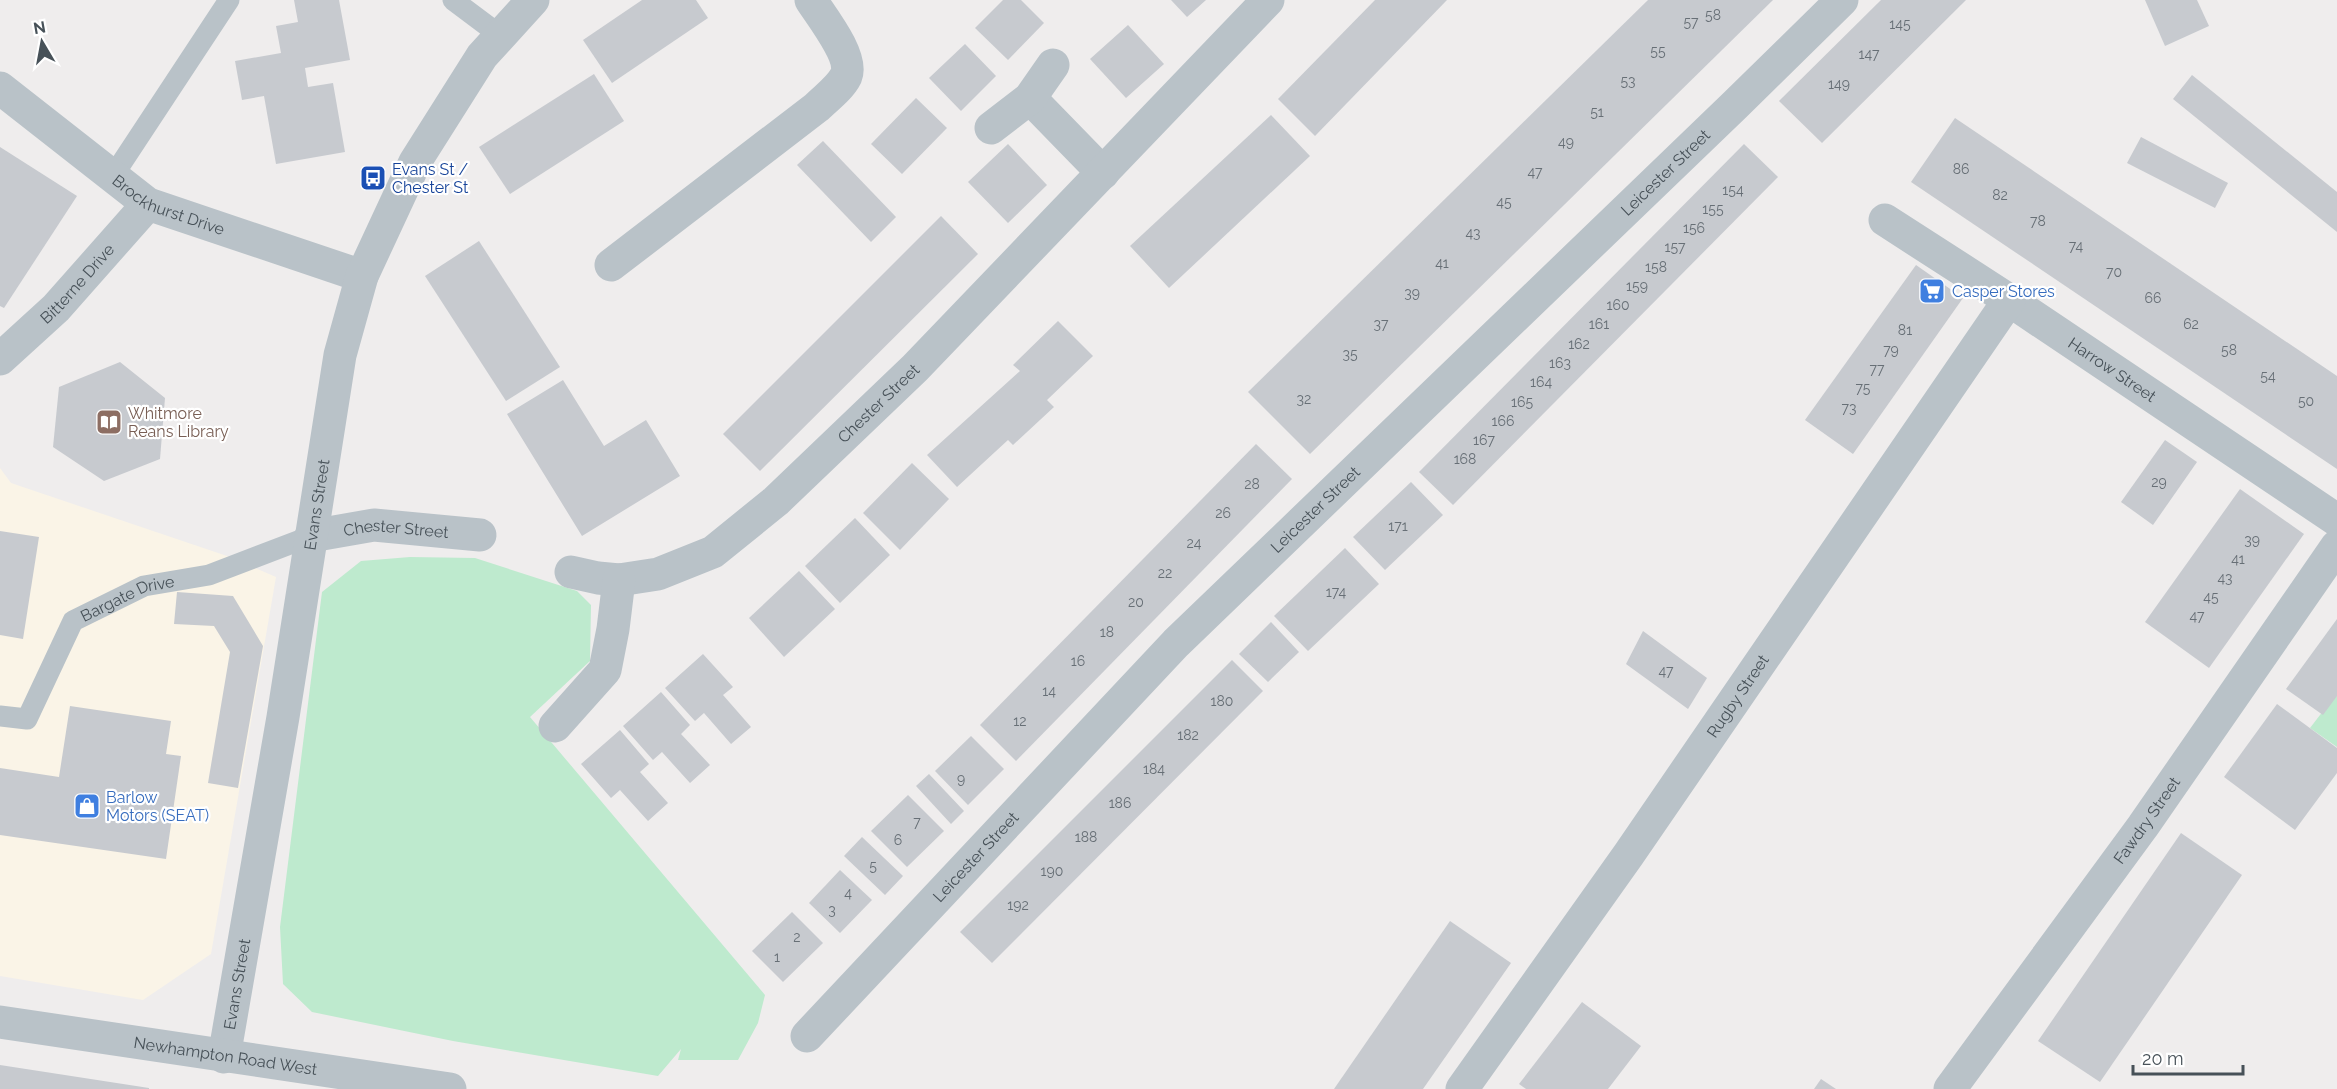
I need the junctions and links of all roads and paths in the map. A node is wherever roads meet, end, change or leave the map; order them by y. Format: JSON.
{"nodes":[{"id":1,"x":229,"y":0,"type":"edge"},
{"id":2,"x":453,"y":0,"type":"edge"},
{"id":3,"x":533,"y":0,"type":"edge"},
{"id":4,"x":811,"y":0,"type":"edge"},
{"id":5,"x":1268,"y":0,"type":"edge"},
{"id":6,"x":1842,"y":0,"type":"edge"},
{"id":7,"x":501,"y":36,"type":"junction"},
{"id":8,"x":1053,"y":64,"type":"dead end"},
{"id":9,"x":0,"y":88,"type":"edge"},
{"id":10,"x":1030,"y":98,"type":"junction"},
{"id":11,"x":991,"y":128,"type":"dead end"},
{"id":12,"x":1103,"y":174,"type":"junction"},
{"id":13,"x":113,"y":177,"type":"junction"},
{"id":14,"x":148,"y":204,"type":"junction"},
{"id":15,"x":1885,"y":220,"type":"dead end"},
{"id":16,"x":611,"y":265,"type":"dead end"},
{"id":17,"x":363,"y":276,"type":"junction"},
{"id":18,"x":2009,"y":300,"type":"junction"},
{"id":19,"x":0,"y":358,"type":"edge"},
{"id":20,"x":2337,"y":520,"type":"edge"},
{"id":21,"x":480,"y":535,"type":"dead end"},
{"id":22,"x":311,"y":536,"type":"junction"},
{"id":23,"x":2337,"y":546,"type":"edge"},
{"id":24,"x":571,"y":572,"type":"dead end"},
{"id":25,"x":619,"y":580,"type":"junction"},
{"id":26,"x":0,"y":716,"type":"edge"},
{"id":27,"x":555,"y":726,"type":"dead end"},
{"id":28,"x":0,"y":1022,"type":"edge"},
{"id":29,"x":807,"y":1036,"type":"dead end"},
{"id":30,"x":224,"y":1057,"type":"junction"},
{"id":31,"x":450,"y":1089,"type":"edge"},
{"id":32,"x":1462,"y":1089,"type":"edge"},
{"id":33,"x":1950,"y":1089,"type":"edge"}],
"edges":[{"from":1,"to":13,"type":"lane"},
{"from":2,"to":7,"type":"lane"},
{"from":3,"to":7,"type":"street","name":"Evans Street"},
{"from":4,"to":16,"type":"street"},
{"from":5,"to":12,"type":"street","name":"Chester Street"},
{"from":6,"to":29,"type":"street","name":"Leicester Street"},
{"from":7,"to":17,"type":"street","name":"Evans Street"},
{"from":8,"to":10,"type":"street"},
{"from":9,"to":13,"type":"street","name":"Brockhurst Drive"},
{"from":10,"to":11,"type":"street"},
{"from":10,"to":12,"type":"street"},
{"from":12,"to":25,"type":"street","name":"Chester Street"},
{"from":13,"to":14,"type":"street","name":"Brockhurst Drive"},
{"from":14,"to":17,"type":"street","name":"Brockhurst Drive"},
{"from":14,"to":19,"type":"street","name":"Bitterne Drive"},
{"from":15,"to":18,"type":"street","name":"Harrow Street"},
{"from":17,"to":22,"type":"street","name":"Evans Street"},
{"from":18,"to":20,"type":"street","name":"Harrow Street"},
{"from":18,"to":32,"type":"street","name":"Rugby Street"},
{"from":21,"to":22,"type":"street","name":"Chester Street"},
{"from":22,"to":26,"type":"lane","name":"Bargate Drive"},
{"from":22,"to":30,"type":"street","name":"Evans Street"},
{"from":23,"to":33,"type":"street","name":"Fawdry Street"},
{"from":24,"to":25,"type":"street","name":"Chester Street"},
{"from":25,"to":27,"type":"street"},
{"from":28,"to":30,"type":"street","name":"Newhampton Road West"},
{"from":30,"to":31,"type":"street","name":"Newhampton Road West"}]}
